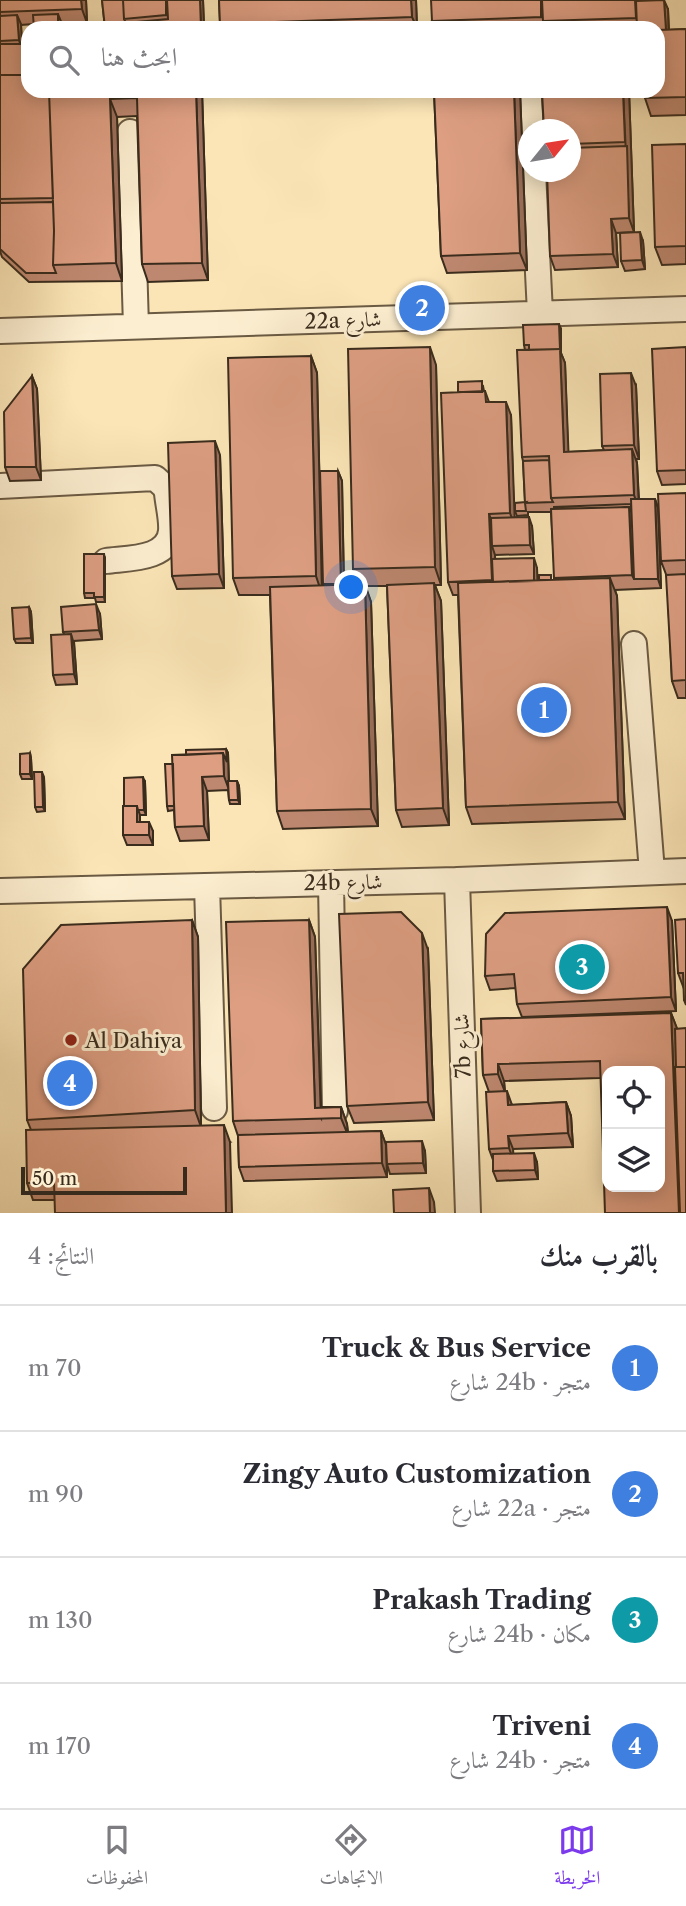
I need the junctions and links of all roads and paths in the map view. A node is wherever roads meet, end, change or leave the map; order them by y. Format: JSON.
{"nodes":[{"id":1,"x":529,"y":99,"type":"dead end"},
{"id":2,"x":530,"y":119,"type":"edge"},
{"id":3,"x":130,"y":132,"type":"dead end"},
{"id":4,"x":533,"y":182,"type":"edge"},
{"id":5,"x":686,"y":309,"type":"edge"},
{"id":6,"x":540,"y":313,"type":"junction"},
{"id":7,"x":136,"y":326,"type":"junction"},
{"id":8,"x":0,"y":331,"type":"edge"},
{"id":9,"x":0,"y":486,"type":"edge"},
{"id":10,"x":106,"y":561,"type":"edge"},
{"id":11,"x":634,"y":644,"type":"dead end"},
{"id":12,"x":686,"y":871,"type":"edge"},
{"id":13,"x":652,"y":872,"type":"junction"},
{"id":14,"x":457,"y":880,"type":"junction"},
{"id":15,"x":331,"y":883,"type":"junction"},
{"id":16,"x":207,"y":886,"type":"junction"},
{"id":17,"x":0,"y":891,"type":"edge"},
{"id":18,"x":214,"y":1108,"type":"dead end"},
{"id":19,"x":335,"y":1111,"type":"edge"},
{"id":20,"x":468,"y":1213,"type":"edge"}],
"edges":[{"from":1,"to":2,"type":"street"},
{"from":3,"to":7,"type":"street"},
{"from":4,"to":6,"type":"street"},
{"from":5,"to":6,"type":"street","name":"22a شارع"},
{"from":6,"to":7,"type":"street","name":"22a شارع"},
{"from":7,"to":8,"type":"street","name":"22a شارع"},
{"from":9,"to":10,"type":"street"},
{"from":11,"to":13,"type":"street"},
{"from":12,"to":13,"type":"street","name":"24b شارع"},
{"from":13,"to":14,"type":"street","name":"24b شارع"},
{"from":14,"to":15,"type":"street","name":"24b شارع"},
{"from":14,"to":20,"type":"street","name":"7b شارع"},
{"from":15,"to":16,"type":"street","name":"24b شارع"},
{"from":15,"to":19,"type":"street"},
{"from":16,"to":17,"type":"street","name":"24b شارع"},
{"from":16,"to":18,"type":"street"}]}
